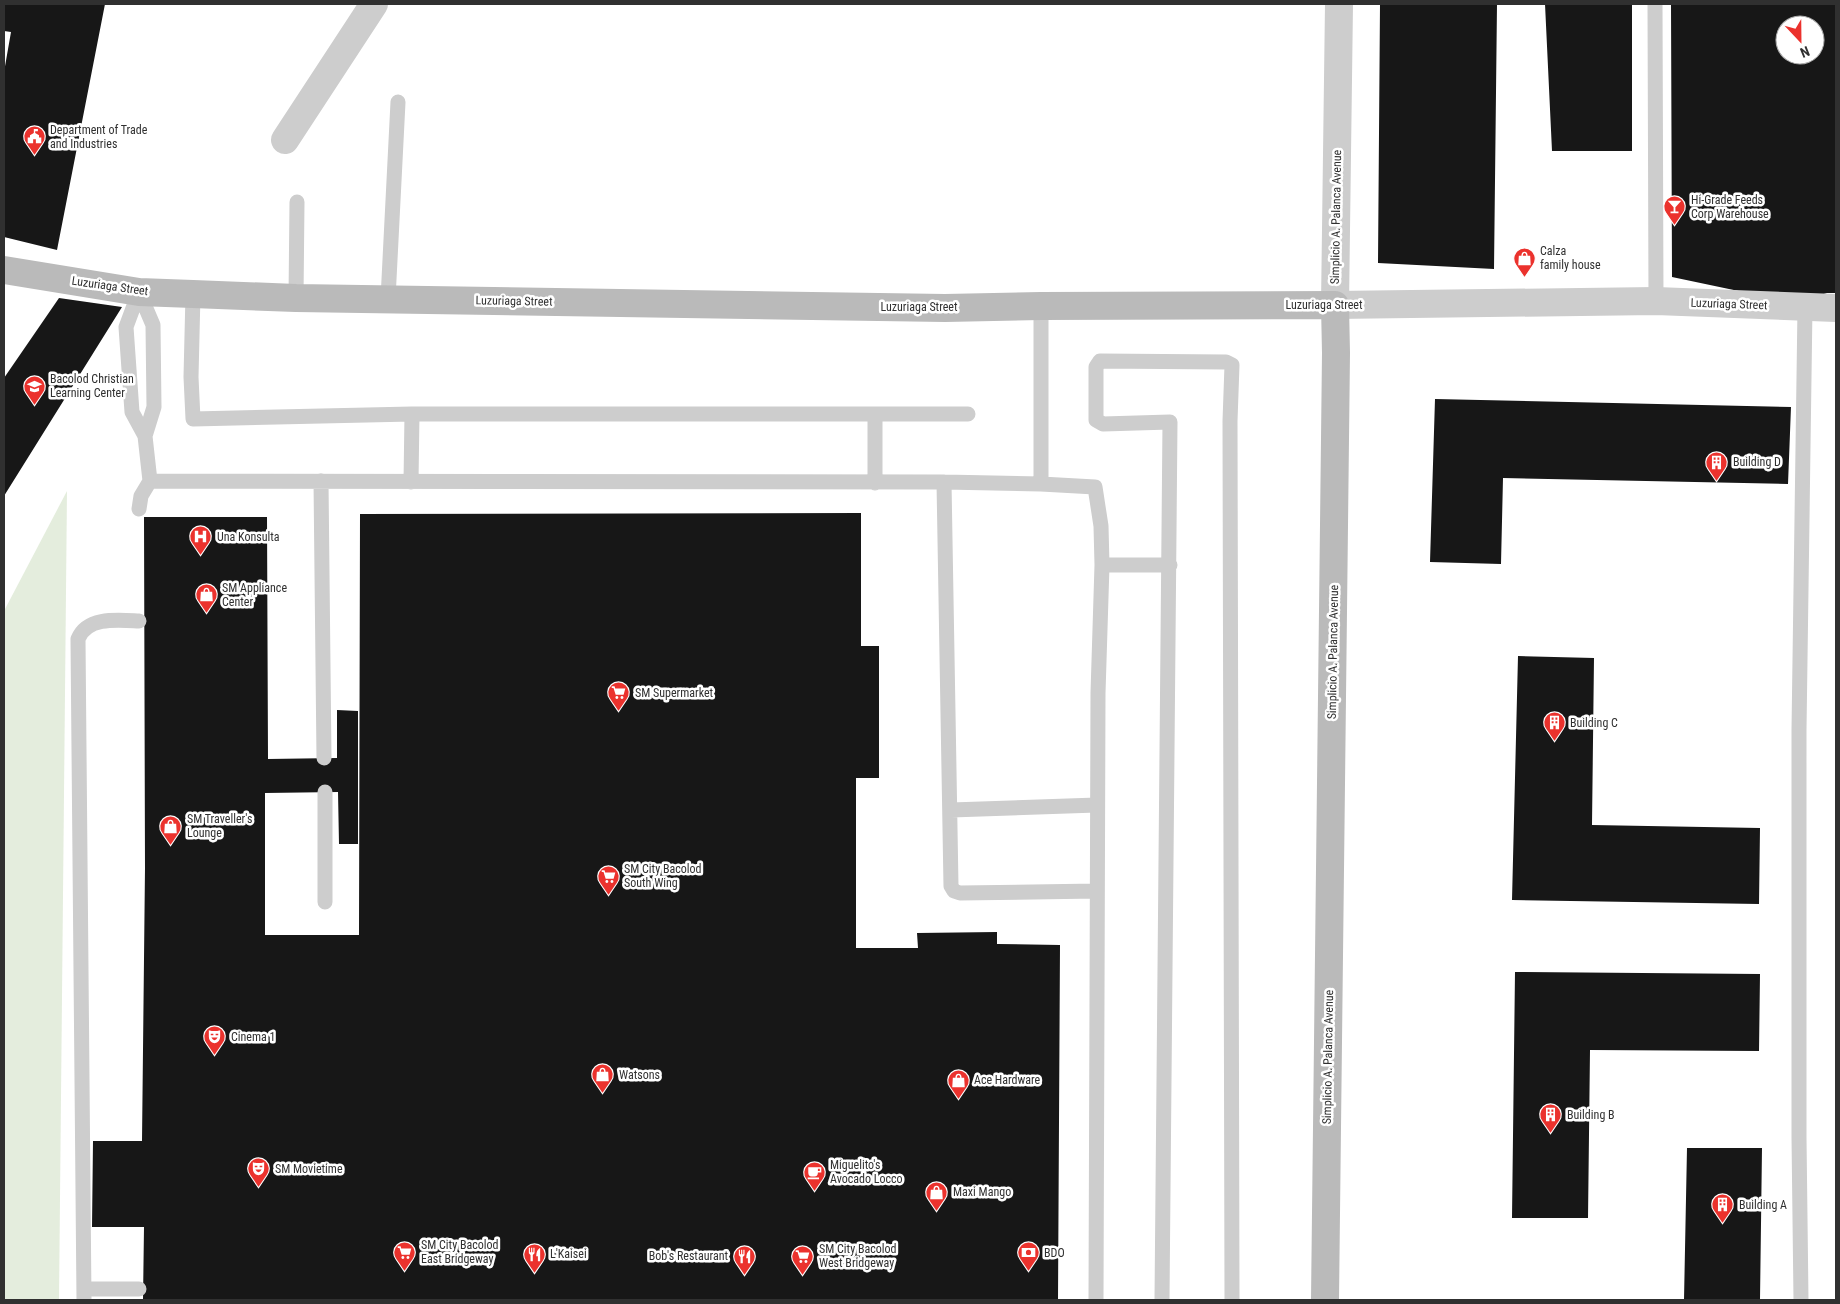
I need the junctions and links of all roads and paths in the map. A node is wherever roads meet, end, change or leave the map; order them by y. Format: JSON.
{"nodes":[{"id":1,"x":374,"y":4,"type":"edge"},
{"id":2,"x":1339,"y":4,"type":"edge"},
{"id":3,"x":1655,"y":4,"type":"edge"},
{"id":4,"x":398,"y":102,"type":"dead end"},
{"id":5,"x":285,"y":140,"type":"dead end"},
{"id":6,"x":297,"y":202,"type":"dead end"},
{"id":7,"x":4,"y":270,"type":"edge"},
{"id":8,"x":139,"y":292,"type":"junction"},
{"id":9,"x":193,"y":294,"type":"junction"},
{"id":10,"x":296,"y":298,"type":"junction"},
{"id":11,"x":388,"y":299,"type":"junction"},
{"id":12,"x":1656,"y":301,"type":"junction"},
{"id":13,"x":1335,"y":305,"type":"junction"},
{"id":14,"x":1040,"y":306,"type":"junction"},
{"id":15,"x":1805,"y":307,"type":"junction"},
{"id":16,"x":1836,"y":308,"type":"edge"},
{"id":17,"x":412,"y":414,"type":"junction"},
{"id":18,"x":875,"y":414,"type":"junction"},
{"id":19,"x":968,"y":414,"type":"dead end"},
{"id":20,"x":145,"y":436,"type":"junction"},
{"id":21,"x":150,"y":480,"type":"junction"},
{"id":22,"x":321,"y":481,"type":"junction"},
{"id":23,"x":410,"y":482,"type":"junction"},
{"id":24,"x":944,"y":482,"type":"junction"},
{"id":25,"x":875,"y":483,"type":"junction"},
{"id":26,"x":1041,"y":484,"type":"junction"},
{"id":27,"x":139,"y":509,"type":"dead end"},
{"id":28,"x":1102,"y":565,"type":"junction"},
{"id":29,"x":1170,"y":565,"type":"junction"},
{"id":30,"x":139,"y":621,"type":"dead end"},
{"id":31,"x":324,"y":758,"type":"dead end"},
{"id":32,"x":325,"y":792,"type":"dead end"},
{"id":33,"x":1097,"y":806,"type":"junction"},
{"id":34,"x":951,"y":810,"type":"junction"},
{"id":35,"x":1097,"y":891,"type":"junction"},
{"id":36,"x":325,"y":902,"type":"dead end"},
{"id":37,"x":139,"y":1289,"type":"dead end"},
{"id":38,"x":84,"y":1295,"type":"edge"},
{"id":39,"x":1096,"y":1300,"type":"edge"},
{"id":40,"x":1162,"y":1300,"type":"edge"},
{"id":41,"x":1232,"y":1300,"type":"edge"},
{"id":42,"x":1325,"y":1300,"type":"edge"},
{"id":43,"x":1801,"y":1300,"type":"edge"}],
"edges":[{"from":1,"to":5,"type":"street"},
{"from":2,"to":13,"type":"street","name":"Simplicio A. Palanca Avenue"},
{"from":3,"to":12,"type":"lane"},
{"from":4,"to":11,"type":"lane"},
{"from":6,"to":10,"type":"lane"},
{"from":7,"to":8,"type":"street","name":"Luzuriaga Street"},
{"from":8,"to":9,"type":"street","name":"Luzuriaga Street"},
{"from":8,"to":20,"type":"lane"},
{"from":8,"to":20,"type":"lane"},
{"from":9,"to":10,"type":"street","name":"Luzuriaga Street"},
{"from":9,"to":17,"type":"lane"},
{"from":10,"to":11,"type":"street","name":"Luzuriaga Street"},
{"from":11,"to":14,"type":"street","name":"Luzuriaga Street"},
{"from":12,"to":13,"type":"street","name":"Luzuriaga Street"},
{"from":12,"to":15,"type":"street","name":"Luzuriaga Street"},
{"from":13,"to":14,"type":"street","name":"Luzuriaga Street"},
{"from":13,"to":42,"type":"street","name":"Simplicio A. Palanca Avenue"},
{"from":14,"to":26,"type":"lane"},
{"from":15,"to":16,"type":"street","name":"Luzuriaga Street"},
{"from":15,"to":43,"type":"lane"},
{"from":17,"to":18,"type":"lane"},
{"from":17,"to":23,"type":"lane"},
{"from":18,"to":19,"type":"lane"},
{"from":18,"to":25,"type":"lane"},
{"from":20,"to":21,"type":"lane"},
{"from":21,"to":22,"type":"lane"},
{"from":21,"to":27,"type":"lane"},
{"from":22,"to":23,"type":"lane"},
{"from":22,"to":31,"type":"lane"},
{"from":23,"to":25,"type":"lane"},
{"from":24,"to":25,"type":"lane"},
{"from":24,"to":26,"type":"lane"},
{"from":24,"to":34,"type":"lane"},
{"from":26,"to":28,"type":"lane"},
{"from":28,"to":29,"type":"lane"},
{"from":28,"to":33,"type":"lane"},
{"from":29,"to":40,"type":"lane"},
{"from":29,"to":41,"type":"lane"},
{"from":30,"to":38,"type":"lane"},
{"from":32,"to":36,"type":"lane"},
{"from":33,"to":34,"type":"lane"},
{"from":33,"to":35,"type":"lane"},
{"from":34,"to":35,"type":"lane"},
{"from":35,"to":39,"type":"lane"},
{"from":37,"to":38,"type":"lane"}]}
